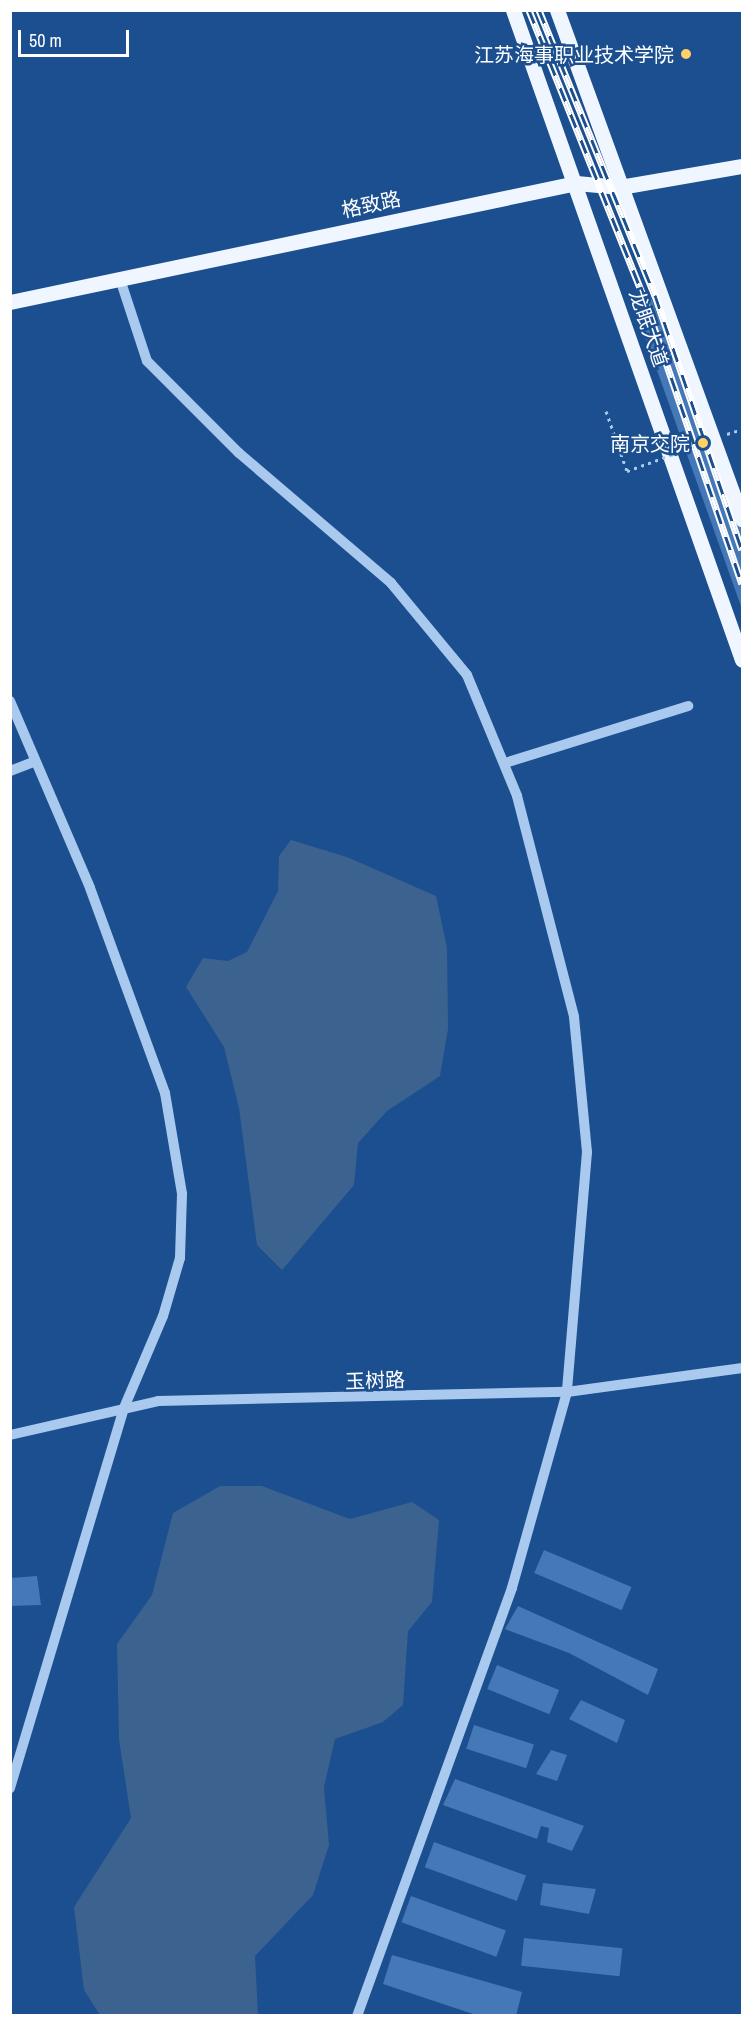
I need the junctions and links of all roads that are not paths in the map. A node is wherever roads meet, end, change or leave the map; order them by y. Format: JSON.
{"nodes":[{"id":1,"x":513,"y":10,"type":"edge"},
{"id":2,"x":557,"y":10,"type":"edge"},
{"id":3,"x":742,"y":166,"type":"edge"},
{"id":4,"x":576,"y":183,"type":"junction"},
{"id":5,"x":620,"y":187,"type":"junction"},
{"id":6,"x":120,"y":279,"type":"junction"},
{"id":7,"x":10,"y":302,"type":"edge"},
{"id":8,"x":742,"y":519,"type":"edge"},
{"id":9,"x":742,"y":660,"type":"edge"},
{"id":10,"x":10,"y":701,"type":"edge"},
{"id":11,"x":688,"y":706,"type":"dead end"},
{"id":12,"x":33,"y":762,"type":"junction"},
{"id":13,"x":505,"y":763,"type":"junction"},
{"id":14,"x":10,"y":771,"type":"edge"},
{"id":15,"x":742,"y":1368,"type":"edge"},
{"id":16,"x":567,"y":1392,"type":"junction"},
{"id":17,"x":124,"y":1408,"type":"junction"},
{"id":18,"x":10,"y":1435,"type":"edge"},
{"id":19,"x":10,"y":1788,"type":"edge"},
{"id":20,"x":357,"y":2016,"type":"edge"}],
"edges":[{"from":1,"to":4,"type":"main road","name":"龙眠大道"},
{"from":2,"to":5,"type":"main road","name":"龙眠大道"},
{"from":3,"to":5,"type":"main road","name":"格致路"},
{"from":4,"to":5,"type":"main road","name":"格致路"},
{"from":4,"to":6,"type":"main road","name":"格致路"},
{"from":4,"to":9,"type":"main road","name":"龙眠大道"},
{"from":5,"to":8,"type":"main road","name":"龙眠大道"},
{"from":6,"to":7,"type":"main road","name":"格致路"},
{"from":6,"to":13,"type":"street"},
{"from":10,"to":12,"type":"street"},
{"from":11,"to":13,"type":"street"},
{"from":12,"to":14,"type":"street"},
{"from":12,"to":17,"type":"street"},
{"from":13,"to":16,"type":"street"},
{"from":15,"to":16,"type":"street","name":"玉树路"},
{"from":16,"to":17,"type":"street","name":"玉树路"},
{"from":16,"to":20,"type":"street"},
{"from":17,"to":18,"type":"street","name":"玉树路"},
{"from":17,"to":19,"type":"street"}]}
